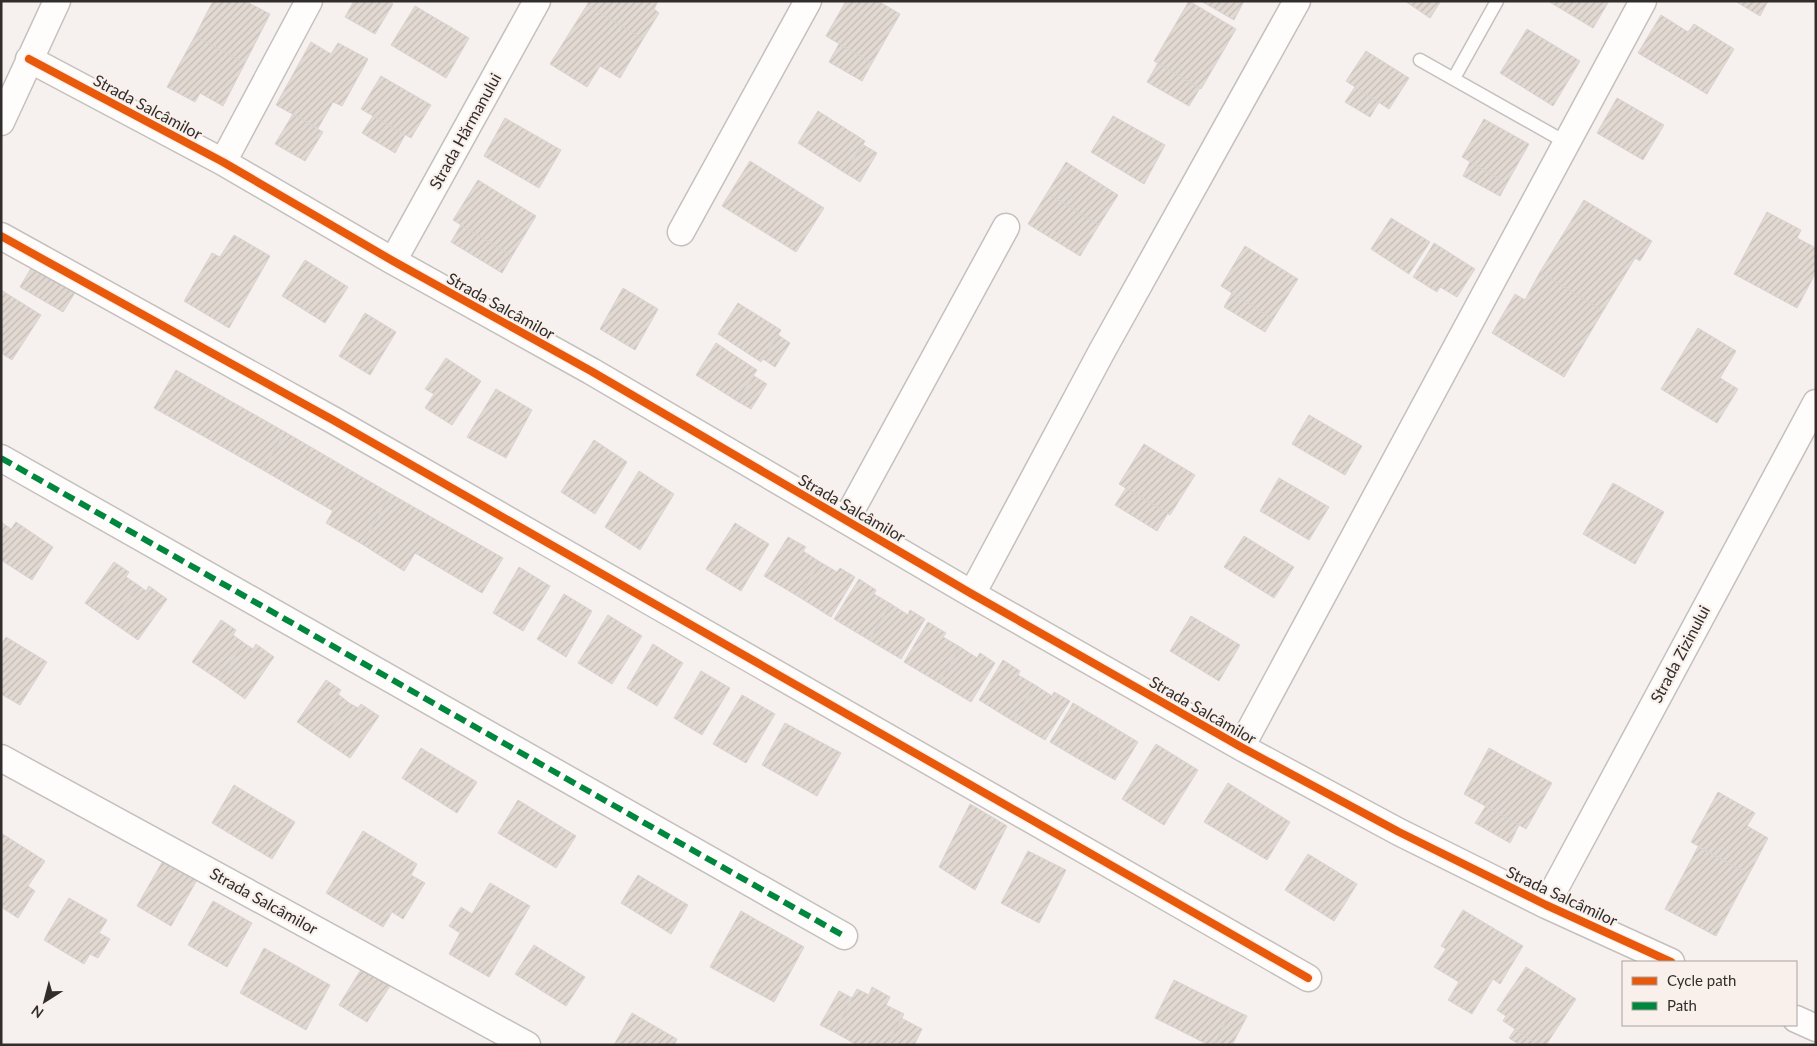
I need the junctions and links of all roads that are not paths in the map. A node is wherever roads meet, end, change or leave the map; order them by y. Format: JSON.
{"nodes":[{"id":1,"x":57,"y":1,"type":"edge"},
{"id":2,"x":309,"y":1,"type":"edge"},
{"id":3,"x":537,"y":1,"type":"edge"},
{"id":4,"x":808,"y":1,"type":"edge"},
{"id":5,"x":1297,"y":1,"type":"edge"},
{"id":6,"x":1497,"y":1,"type":"edge"},
{"id":7,"x":1643,"y":1,"type":"edge"},
{"id":8,"x":29,"y":59,"type":"junction"},
{"id":9,"x":1420,"y":60,"type":"dead end"},
{"id":10,"x":1454,"y":78,"type":"junction"},
{"id":11,"x":1,"y":122,"type":"edge"},
{"id":12,"x":1567,"y":143,"type":"junction"},
{"id":13,"x":223,"y":162,"type":"junction"},
{"id":14,"x":1006,"y":227,"type":"dead end"},
{"id":15,"x":681,"y":232,"type":"dead end"},
{"id":16,"x":1,"y":236,"type":"edge"},
{"id":17,"x":393,"y":261,"type":"junction"},
{"id":18,"x":1816,"y":403,"type":"edge"},
{"id":19,"x":1,"y":458,"type":"edge"},
{"id":20,"x":846,"y":520,"type":"junction"},
{"id":21,"x":972,"y":594,"type":"junction"},
{"id":22,"x":1241,"y":747,"type":"junction"},
{"id":23,"x":1,"y":758,"type":"edge"},
{"id":24,"x":1546,"y":905,"type":"junction"},
{"id":25,"x":844,"y":936,"type":"dead end"},
{"id":26,"x":1669,"y":961,"type":"edge"},
{"id":27,"x":1308,"y":978,"type":"dead end"},
{"id":28,"x":1797,"y":1019,"type":"edge"},
{"id":29,"x":1816,"y":1028,"type":"edge"},
{"id":30,"x":526,"y":1045,"type":"edge"}],
"edges":[{"from":1,"to":8,"type":"street"},
{"from":2,"to":13,"type":"street"},
{"from":3,"to":17,"type":"street","name":"Strada Hărmanului"},
{"from":4,"to":15,"type":"street"},
{"from":5,"to":21,"type":"street"},
{"from":6,"to":10,"type":"lane"},
{"from":7,"to":12,"type":"street"},
{"from":8,"to":11,"type":"street"},
{"from":8,"to":13,"type":"street","name":"Strada Salcâmilor"},
{"from":9,"to":10,"type":"lane"},
{"from":10,"to":12,"type":"lane"},
{"from":12,"to":22,"type":"street"},
{"from":13,"to":17,"type":"street","name":"Strada Salcâmilor"},
{"from":14,"to":20,"type":"street"},
{"from":16,"to":27,"type":"street"},
{"from":17,"to":20,"type":"street","name":"Strada Salcâmilor"},
{"from":18,"to":24,"type":"street","name":"Strada Zizinului"},
{"from":19,"to":25,"type":"street"},
{"from":20,"to":21,"type":"street","name":"Strada Salcâmilor"},
{"from":21,"to":22,"type":"street","name":"Strada Salcâmilor"},
{"from":22,"to":24,"type":"street","name":"Strada Salcâmilor"},
{"from":23,"to":30,"type":"street","name":"Strada Salcâmilor"},
{"from":24,"to":26,"type":"street","name":"Strada Salcâmilor"},
{"from":28,"to":29,"type":"street"}]}
